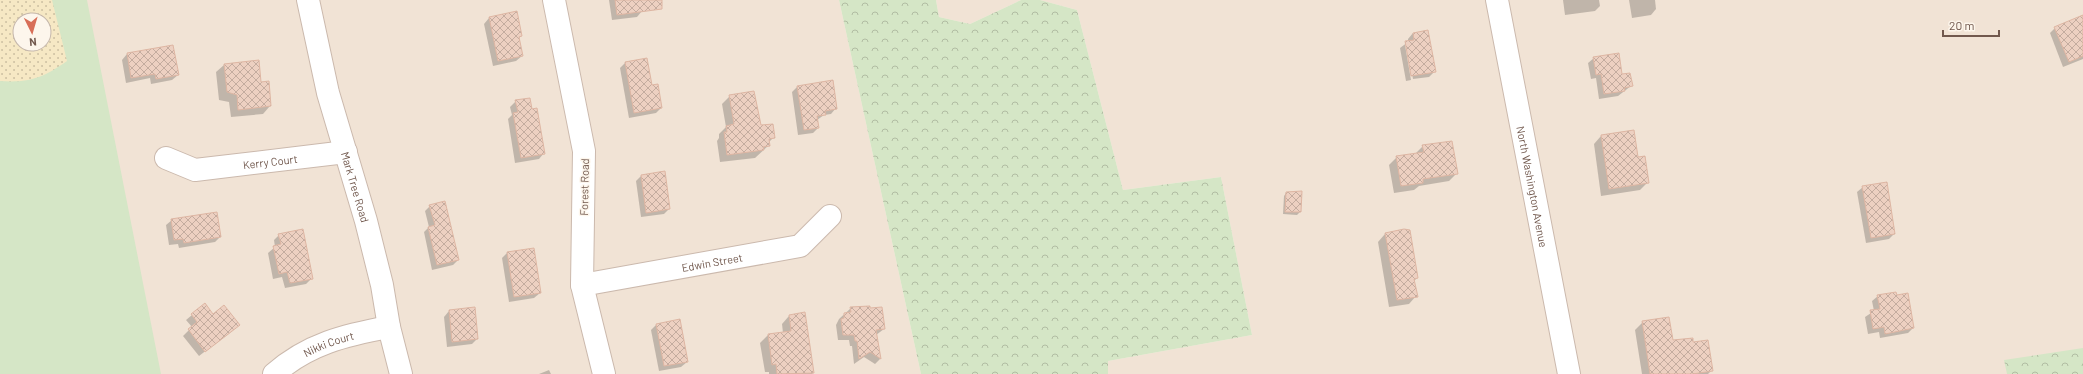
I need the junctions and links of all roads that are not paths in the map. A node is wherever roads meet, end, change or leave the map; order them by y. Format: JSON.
{"nodes":[{"id":1,"x":308,"y":0,"type":"edge"},
{"id":2,"x":554,"y":0,"type":"edge"},
{"id":3,"x":1497,"y":0,"type":"edge"},
{"id":4,"x":346,"y":152,"type":"junction"},
{"id":5,"x":166,"y":158,"type":"dead end"},
{"id":6,"x":830,"y":216,"type":"dead end"},
{"id":7,"x":582,"y":285,"type":"junction"},
{"id":8,"x":389,"y":327,"type":"junction"},
{"id":9,"x":274,"y":374,"type":"edge"},
{"id":10,"x":401,"y":374,"type":"edge"},
{"id":11,"x":604,"y":374,"type":"edge"},
{"id":12,"x":1569,"y":374,"type":"edge"}],
"edges":[{"from":1,"to":4,"type":"street","name":"Mark Tree Road"},
{"from":2,"to":7,"type":"street","name":"Forest Road"},
{"from":3,"to":12,"type":"street","name":"North Washington Avenue"},
{"from":4,"to":5,"type":"street","name":"Kerry Court"},
{"from":4,"to":8,"type":"street","name":"Mark Tree Road"},
{"from":6,"to":7,"type":"street","name":"Edwin Street"},
{"from":7,"to":11,"type":"street","name":"Forest Road"},
{"from":8,"to":9,"type":"street","name":"Nikki Court"},
{"from":8,"to":10,"type":"street","name":"Mark Tree Road"}]}
